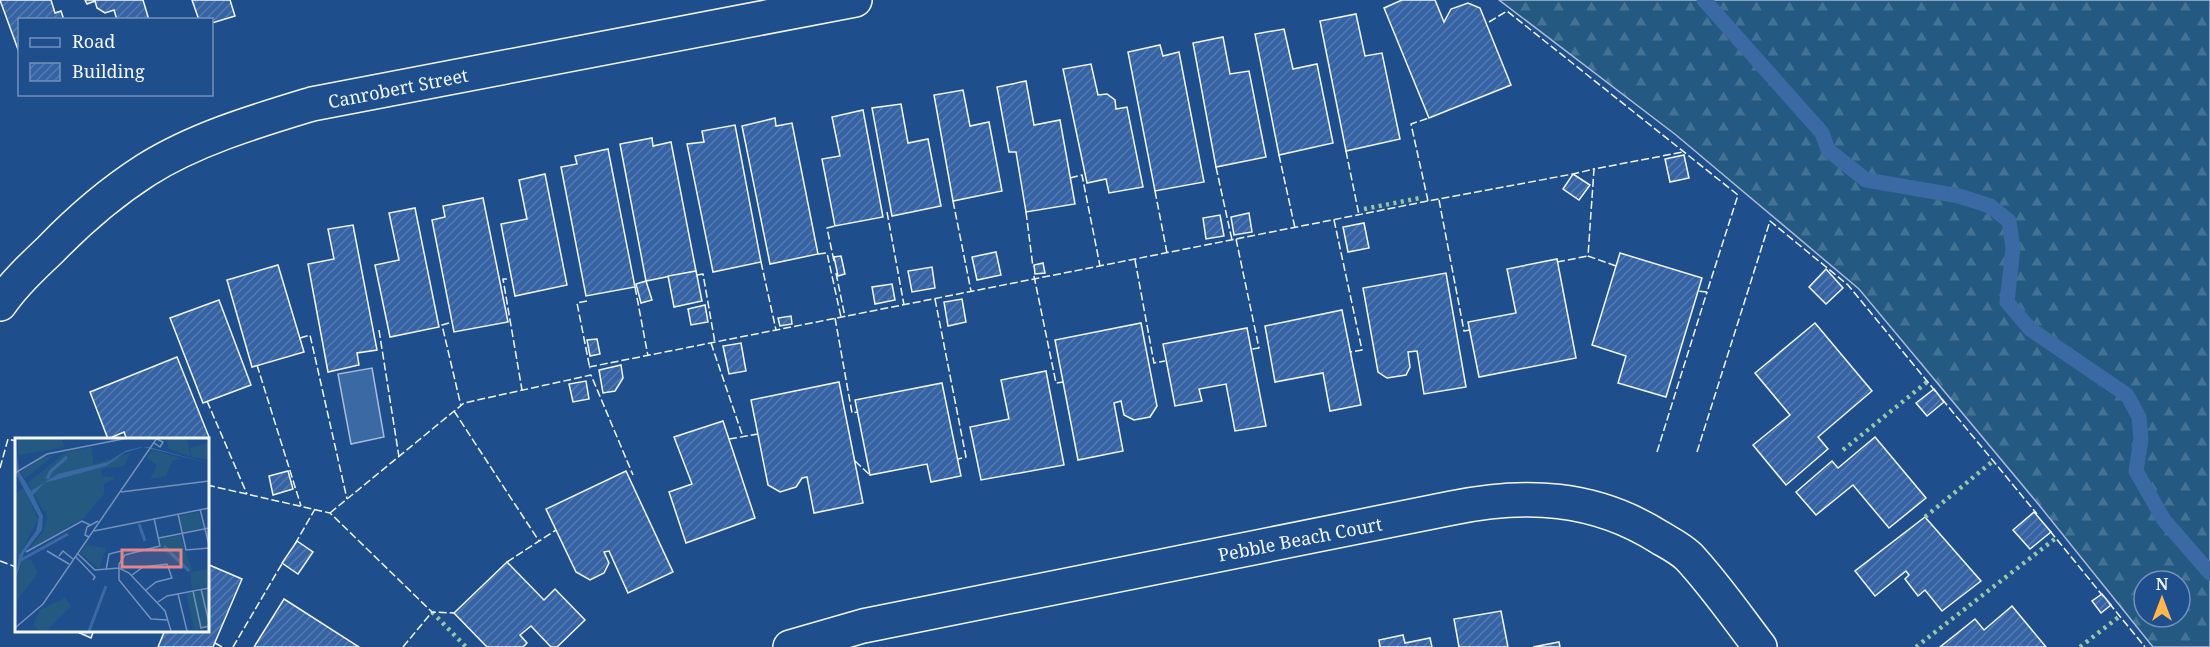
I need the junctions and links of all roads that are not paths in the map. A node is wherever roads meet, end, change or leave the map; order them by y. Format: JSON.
{"nodes":[{"id":1,"x":855,"y":0,"type":"edge"},
{"id":2,"x":6,"y":286,"type":"edge"},
{"id":3,"x":790,"y":647,"type":"edge"},
{"id":4,"x":1760,"y":647,"type":"edge"}],
"edges":[{"from":1,"to":2,"type":"street","name":"Canrobert Street"},
{"from":3,"to":4,"type":"street","name":"Pebble Beach Court"}]}
